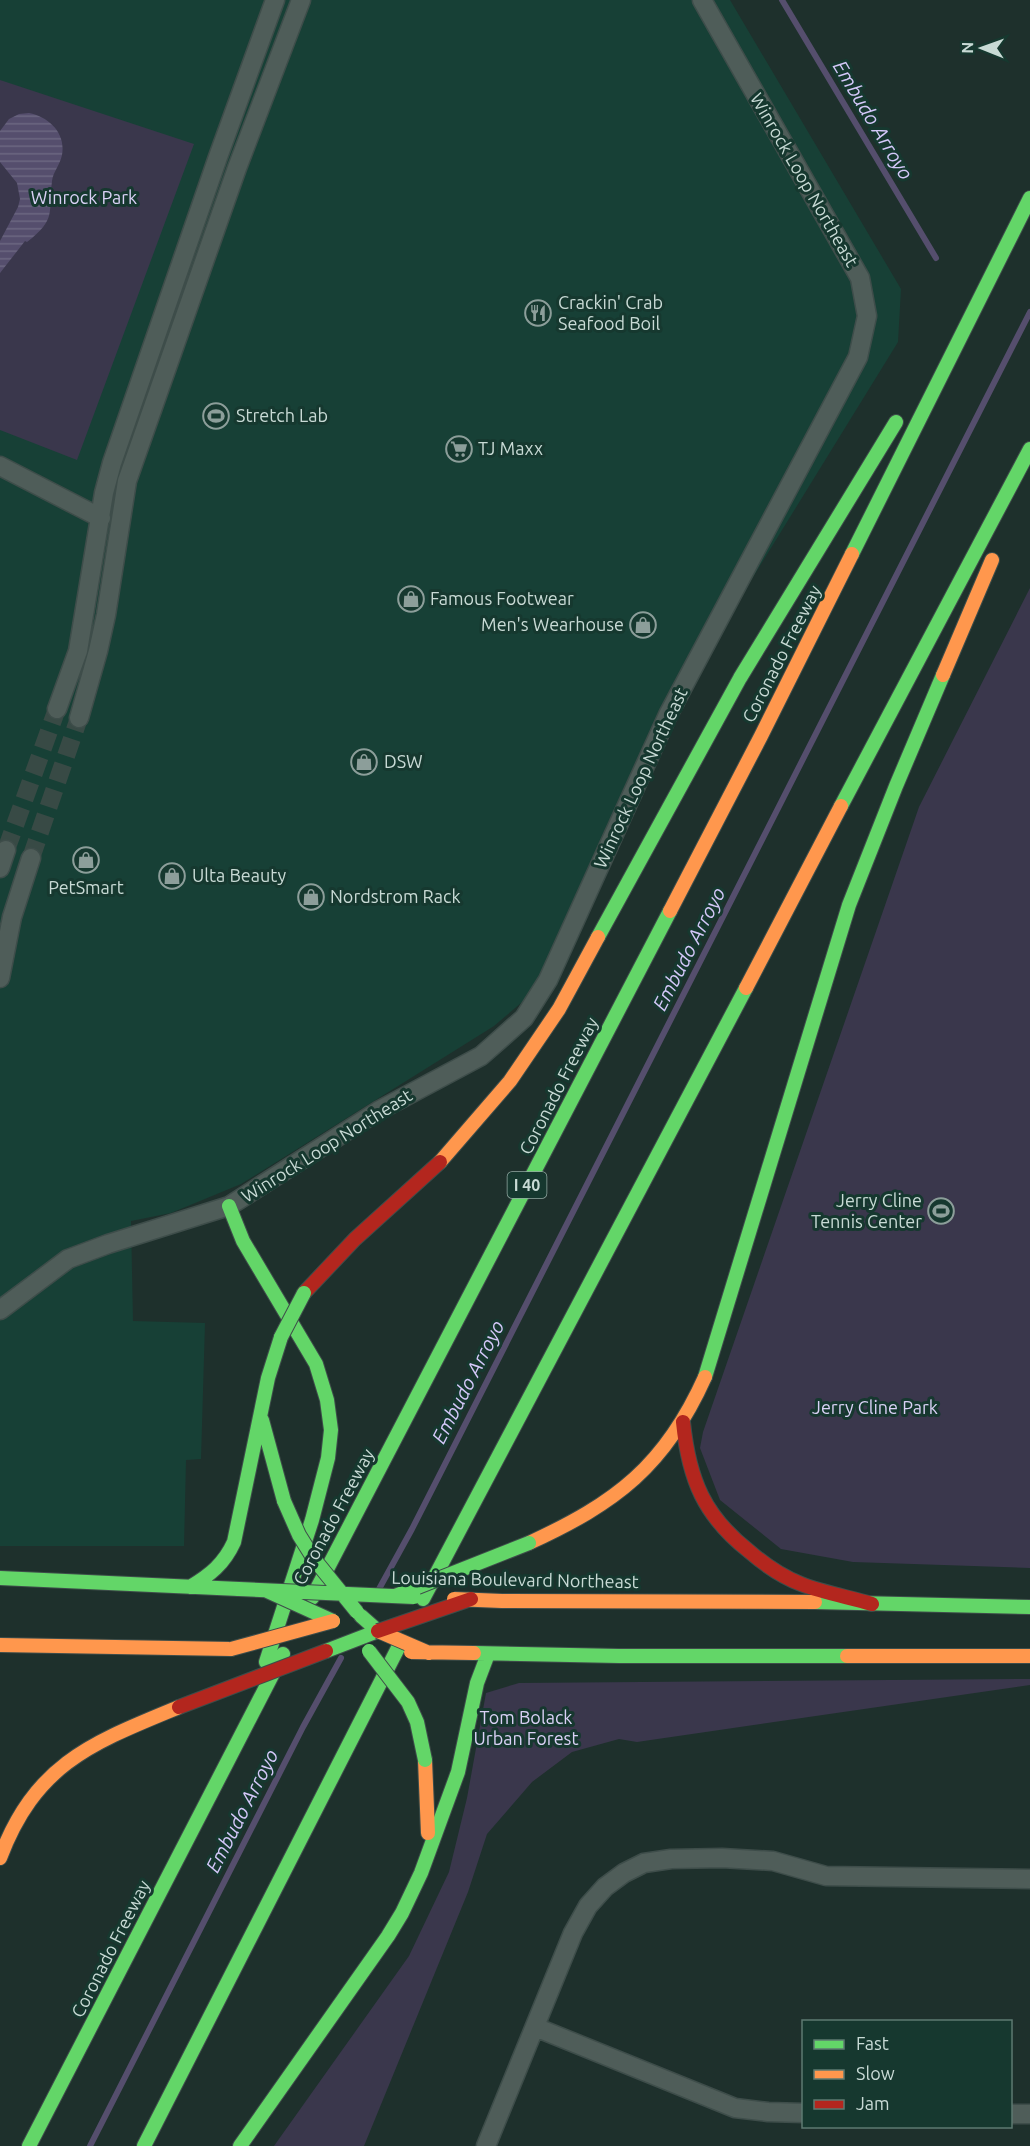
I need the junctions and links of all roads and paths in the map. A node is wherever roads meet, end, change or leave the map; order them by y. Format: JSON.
{"nodes":[{"id":1,"x":275,"y":0,"type":"edge"},
{"id":2,"x":301,"y":0,"type":"edge"},
{"id":3,"x":702,"y":0,"type":"edge"},
{"id":4,"x":1030,"y":198,"type":"edge"},
{"id":5,"x":1019,"y":220,"type":"junction"},
{"id":6,"x":932,"y":363,"type":"dead end"},
{"id":7,"x":901,"y":414,"type":"dead end"},
{"id":8,"x":1030,"y":448,"type":"edge"},
{"id":9,"x":1030,"y":465,"type":"edge"},
{"id":10,"x":0,"y":466,"type":"edge"},
{"id":11,"x":101,"y":518,"type":"junction"},
{"id":12,"x":1009,"y":518,"type":"dead end"},
{"id":13,"x":996,"y":549,"type":"dead end"},
{"id":14,"x":87,"y":604,"type":"junction"},
{"id":15,"x":106,"y":615,"type":"junction"},
{"id":16,"x":57,"y":709,"type":"tunnel mouth"},
{"id":17,"x":79,"y":718,"type":"tunnel mouth"},
{"id":18,"x":6,"y":850,"type":"dead end"},
{"id":19,"x":31,"y":858,"type":"tunnel mouth"},
{"id":20,"x":0,"y":868,"type":"edge"},
{"id":21,"x":0,"y":978,"type":"edge"},
{"id":22,"x":229,"y":1206,"type":"junction"},
{"id":23,"x":0,"y":1310,"type":"edge"},
{"id":24,"x":261,"y":1419,"type":"junction"},
{"id":25,"x":683,"y":1422,"type":"junction"},
{"id":26,"x":0,"y":1578,"type":"edge"},
{"id":27,"x":190,"y":1587,"type":"junction"},
{"id":28,"x":267,"y":1591,"type":"junction"},
{"id":29,"x":341,"y":1594,"type":"junction"},
{"id":30,"x":395,"y":1596,"type":"junction"},
{"id":31,"x":471,"y":1599,"type":"junction"},
{"id":32,"x":872,"y":1604,"type":"junction"},
{"id":33,"x":1030,"y":1607,"type":"edge"},
{"id":34,"x":357,"y":1612,"type":"junction"},
{"id":35,"x":333,"y":1621,"type":"junction"},
{"id":36,"x":378,"y":1631,"type":"junction"},
{"id":37,"x":356,"y":1639,"type":"junction"},
{"id":38,"x":0,"y":1645,"type":"edge"},
{"id":39,"x":231,"y":1649,"type":"junction"},
{"id":40,"x":326,"y":1651,"type":"junction"},
{"id":41,"x":369,"y":1651,"type":"junction"},
{"id":42,"x":429,"y":1653,"type":"junction"},
{"id":43,"x":481,"y":1653,"type":"junction"},
{"id":44,"x":1030,"y":1656,"type":"edge"},
{"id":45,"x":245,"y":1727,"type":"junction"},
{"id":46,"x":428,"y":1850,"type":"junction"},
{"id":47,"x":0,"y":1858,"type":"edge"},
{"id":48,"x":1030,"y":1879,"type":"edge"},
{"id":49,"x":536,"y":2026,"type":"junction"},
{"id":50,"x":802,"y":2112,"type":"edge"},
{"id":51,"x":1012,"y":2114,"type":"edge"},
{"id":52,"x":1030,"y":2114,"type":"edge"},
{"id":53,"x":29,"y":2146,"type":"edge"},
{"id":54,"x":144,"y":2146,"type":"edge"},
{"id":55,"x":240,"y":2146,"type":"edge"},
{"id":56,"x":486,"y":2146,"type":"edge"}],
"edges":[{"from":1,"to":11,"type":"street"},
{"from":2,"to":15,"type":"street"},
{"from":3,"to":22,"type":"street","name":"Winrock Loop Northeast"},
{"from":4,"to":5,"type":"main road","name":"Coronado Freeway","number":"I 40"},
{"from":5,"to":6,"type":"main road"},
{"from":5,"to":45,"type":"main road","name":"Coronado Freeway","number":"I 40"},
{"from":7,"to":24,"type":"main road","bridge":true},
{"from":8,"to":54,"type":"main road"},
{"from":9,"to":12,"type":"main road"},
{"from":10,"to":11,"type":"street"},
{"from":11,"to":14,"type":"street"},
{"from":13,"to":25,"type":"main road"},
{"from":14,"to":15,"type":"street"},
{"from":14,"to":16,"type":"street"},
{"from":15,"to":17,"type":"street"},
{"from":18,"to":20,"type":"street"},
{"from":19,"to":21,"type":"street"},
{"from":22,"to":23,"type":"street","name":"Winrock Loop Northeast"},
{"from":22,"to":45,"type":"main road"},
{"from":24,"to":27,"type":"main road"},
{"from":24,"to":29,"type":"main road","bridge":true},
{"from":25,"to":30,"type":"main road","bridge":true},
{"from":25,"to":32,"type":"main road"},
{"from":26,"to":27,"type":"main road","name":"Louisiana Boulevard Northeast"},
{"from":27,"to":28,"type":"main road","name":"Louisiana Boulevard Northeast","bridge":true},
{"from":28,"to":29,"type":"main road","name":"Louisiana Boulevard Northeast","bridge":true},
{"from":28,"to":35,"type":"main road","bridge":true},
{"from":29,"to":30,"type":"main road","name":"Louisiana Boulevard Northeast","bridge":true},
{"from":29,"to":34,"type":"main road","bridge":true},
{"from":30,"to":31,"type":"main road","name":"Louisiana Boulevard Northeast","bridge":true},
{"from":30,"to":34,"type":"main road","bridge":true},
{"from":31,"to":32,"type":"main road","name":"Louisiana Boulevard Northeast","bridge":true},
{"from":31,"to":36,"type":"main road","bridge":true},
{"from":32,"to":33,"type":"main road","name":"Louisiana Boulevard Northeast"},
{"from":34,"to":35,"type":"main road"},
{"from":34,"to":36,"type":"main road"},
{"from":35,"to":37,"type":"main road"},
{"from":35,"to":39,"type":"main road","bridge":true},
{"from":36,"to":37,"type":"main road"},
{"from":36,"to":42,"type":"main road","bridge":true},
{"from":37,"to":40,"type":"main road"},
{"from":37,"to":41,"type":"main road"},
{"from":38,"to":39,"type":"main road"},
{"from":39,"to":40,"type":"main road","bridge":true},
{"from":40,"to":41,"type":"main road"},
{"from":40,"to":47,"type":"main road","bridge":true},
{"from":41,"to":42,"type":"main road","bridge":true},
{"from":41,"to":46,"type":"main road","bridge":true},
{"from":42,"to":43,"type":"main road","bridge":true},
{"from":43,"to":44,"type":"main road"},
{"from":43,"to":46,"type":"main road"},
{"from":45,"to":53,"type":"main road","name":"Coronado Freeway","number":"I 40"},
{"from":46,"to":55,"type":"main road"},
{"from":48,"to":49,"type":"street"},
{"from":49,"to":50,"type":"street"},
{"from":49,"to":56,"type":"street"},
{"from":51,"to":52,"type":"street"}]}
